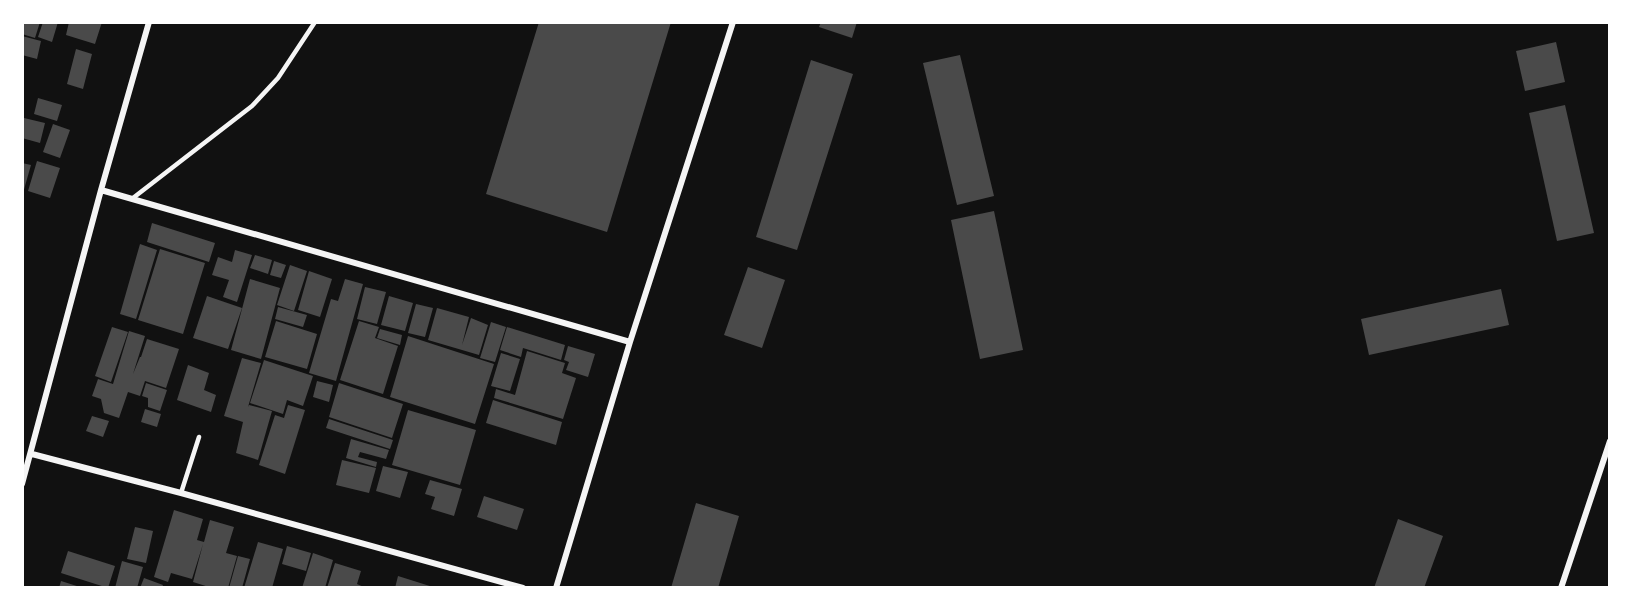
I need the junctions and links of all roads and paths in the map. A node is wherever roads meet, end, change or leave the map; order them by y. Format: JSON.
{"nodes":[{"id":1,"x":149,"y":22,"type":"edge"},
{"id":2,"x":315,"y":22,"type":"edge"},
{"id":3,"x":733,"y":22,"type":"edge"},
{"id":4,"x":101,"y":190,"type":"junction"},
{"id":5,"x":133,"y":198,"type":"junction"},
{"id":6,"x":630,"y":342,"type":"junction"},
{"id":7,"x":199,"y":437,"type":"dead end"},
{"id":8,"x":1610,"y":441,"type":"edge"},
{"id":9,"x":32,"y":454,"type":"junction"},
{"id":10,"x":22,"y":484,"type":"edge"},
{"id":11,"x":181,"y":493,"type":"junction"},
{"id":12,"x":523,"y":588,"type":"edge"},
{"id":13,"x":556,"y":588,"type":"edge"},
{"id":14,"x":1561,"y":588,"type":"edge"}],
"edges":[{"from":1,"to":4,"type":"street"},
{"from":2,"to":5,"type":"lane"},
{"from":3,"to":6,"type":"street"},
{"from":4,"to":5,"type":"street"},
{"from":4,"to":9,"type":"street"},
{"from":5,"to":6,"type":"street"},
{"from":6,"to":13,"type":"street"},
{"from":7,"to":11,"type":"lane"},
{"from":8,"to":14,"type":"street"},
{"from":9,"to":10,"type":"street"},
{"from":9,"to":11,"type":"street"},
{"from":11,"to":12,"type":"street"}]}
